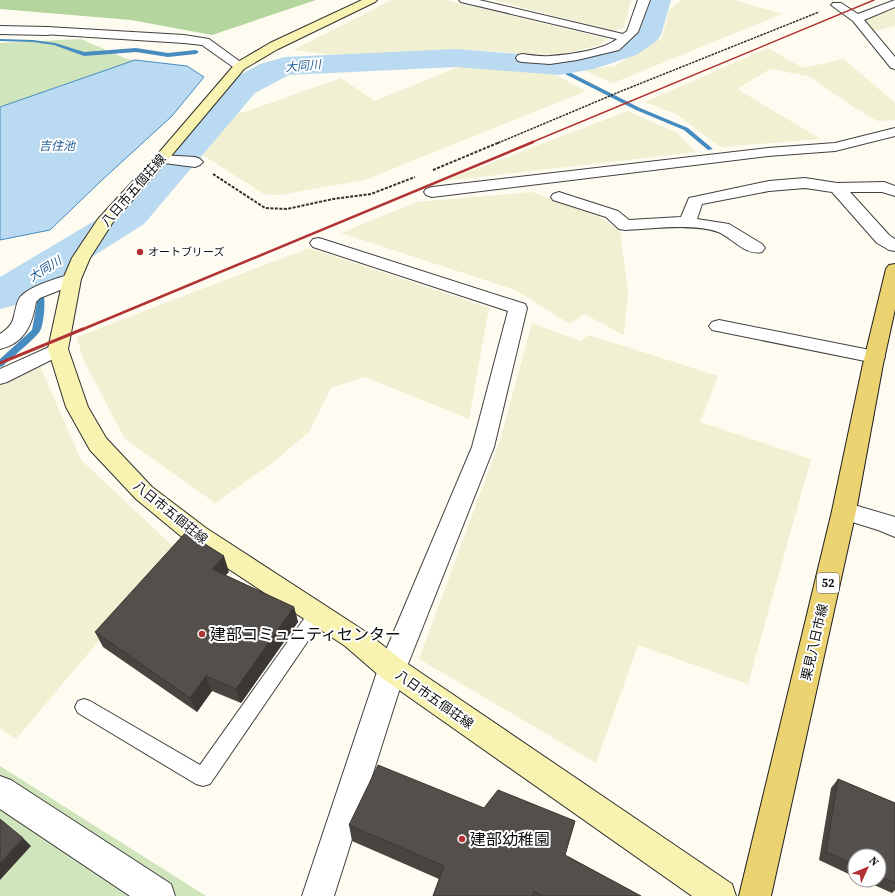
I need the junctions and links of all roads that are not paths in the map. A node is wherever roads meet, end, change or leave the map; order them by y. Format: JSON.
{"nodes":[{"id":1,"x":371,"y":0,"type":"edge"},
{"id":2,"x":465,"y":0,"type":"edge"},
{"id":3,"x":644,"y":0,"type":"edge"},
{"id":4,"x":895,"y":3,"type":"edge"},
{"id":5,"x":837,"y":5,"type":"road end"},
{"id":6,"x":857,"y":19,"type":"junction"},
{"id":7,"x":0,"y":30,"type":"edge"},
{"id":8,"x":626,"y":38,"type":"junction"},
{"id":9,"x":522,"y":58,"type":"dead end"},
{"id":10,"x":895,"y":65,"type":"edge"},
{"id":11,"x":240,"y":66,"type":"junction"},
{"id":12,"x":895,"y":132,"type":"edge"},
{"id":13,"x":160,"y":159,"type":"junction"},
{"id":14,"x":196,"y":162,"type":"road end"},
{"id":15,"x":837,"y":188,"type":"junction"},
{"id":16,"x":895,"y":191,"type":"edge"},
{"id":17,"x":432,"y":192,"type":"dead end"},
{"id":18,"x":559,"y":197,"type":"dead end"},
{"id":19,"x":688,"y":222,"type":"junction"},
{"id":20,"x":319,"y":243,"type":"dead end"},
{"id":21,"x":895,"y":246,"type":"edge"},
{"id":22,"x":756,"y":248,"type":"dead end"},
{"id":23,"x":77,"y":269,"type":"junction"},
{"id":24,"x":895,"y":269,"type":"edge"},
{"id":25,"x":720,"y":326,"type":"dead end"},
{"id":26,"x":0,"y":343,"type":"edge"},
{"id":27,"x":58,"y":349,"type":"junction"},
{"id":28,"x":875,"y":357,"type":"junction"},
{"id":29,"x":0,"y":377,"type":"edge"},
{"id":30,"x":844,"y":511,"type":"junction"},
{"id":31,"x":895,"y":528,"type":"edge"},
{"id":32,"x":317,"y":614,"type":"junction"},
{"id":33,"x":392,"y":669,"type":"junction"},
{"id":34,"x":84,"y":707,"type":"dead end"},
{"id":35,"x":0,"y":791,"type":"edge"},
{"id":36,"x":159,"y":896,"type":"edge"},
{"id":37,"x":318,"y":896,"type":"edge"},
{"id":38,"x":720,"y":896,"type":"edge"},
{"id":39,"x":755,"y":896,"type":"edge"}],
"edges":[{"from":1,"to":11,"type":"main road","name":"八日市五個荘線"},
{"from":2,"to":8,"type":"street"},
{"from":3,"to":8,"type":"street"},
{"from":4,"to":6,"type":"street"},
{"from":5,"to":6,"type":"street"},
{"from":6,"to":10,"type":"street"},
{"from":7,"to":11,"type":"street"},
{"from":8,"to":9,"type":"street"},
{"from":11,"to":13,"type":"main road","name":"八日市五個荘線"},
{"from":12,"to":17,"type":"street"},
{"from":13,"to":14,"type":"street"},
{"from":13,"to":23,"type":"main road","name":"八日市五個荘線"},
{"from":15,"to":16,"type":"street"},
{"from":15,"to":19,"type":"street"},
{"from":15,"to":21,"type":"street"},
{"from":18,"to":19,"type":"street"},
{"from":19,"to":22,"type":"street"},
{"from":20,"to":33,"type":"street"},
{"from":23,"to":26,"type":"street"},
{"from":23,"to":27,"type":"main road","name":"八日市五個荘線"},
{"from":24,"to":28,"type":"main road","name":"栗見八日市線","number":"52"},
{"from":25,"to":28,"type":"street"},
{"from":27,"to":29,"type":"street"},
{"from":27,"to":32,"type":"main road","name":"八日市五個荘線"},
{"from":28,"to":30,"type":"main road","name":"栗見八日市線","number":"52"},
{"from":30,"to":31,"type":"street"},
{"from":30,"to":39,"type":"main road","name":"栗見八日市線","number":"52"},
{"from":32,"to":33,"type":"main road","name":"八日市五個荘線"},
{"from":32,"to":34,"type":"lane"},
{"from":33,"to":37,"type":"street"},
{"from":33,"to":38,"type":"main road","name":"八日市五個荘線"},
{"from":35,"to":36,"type":"street"}]}
